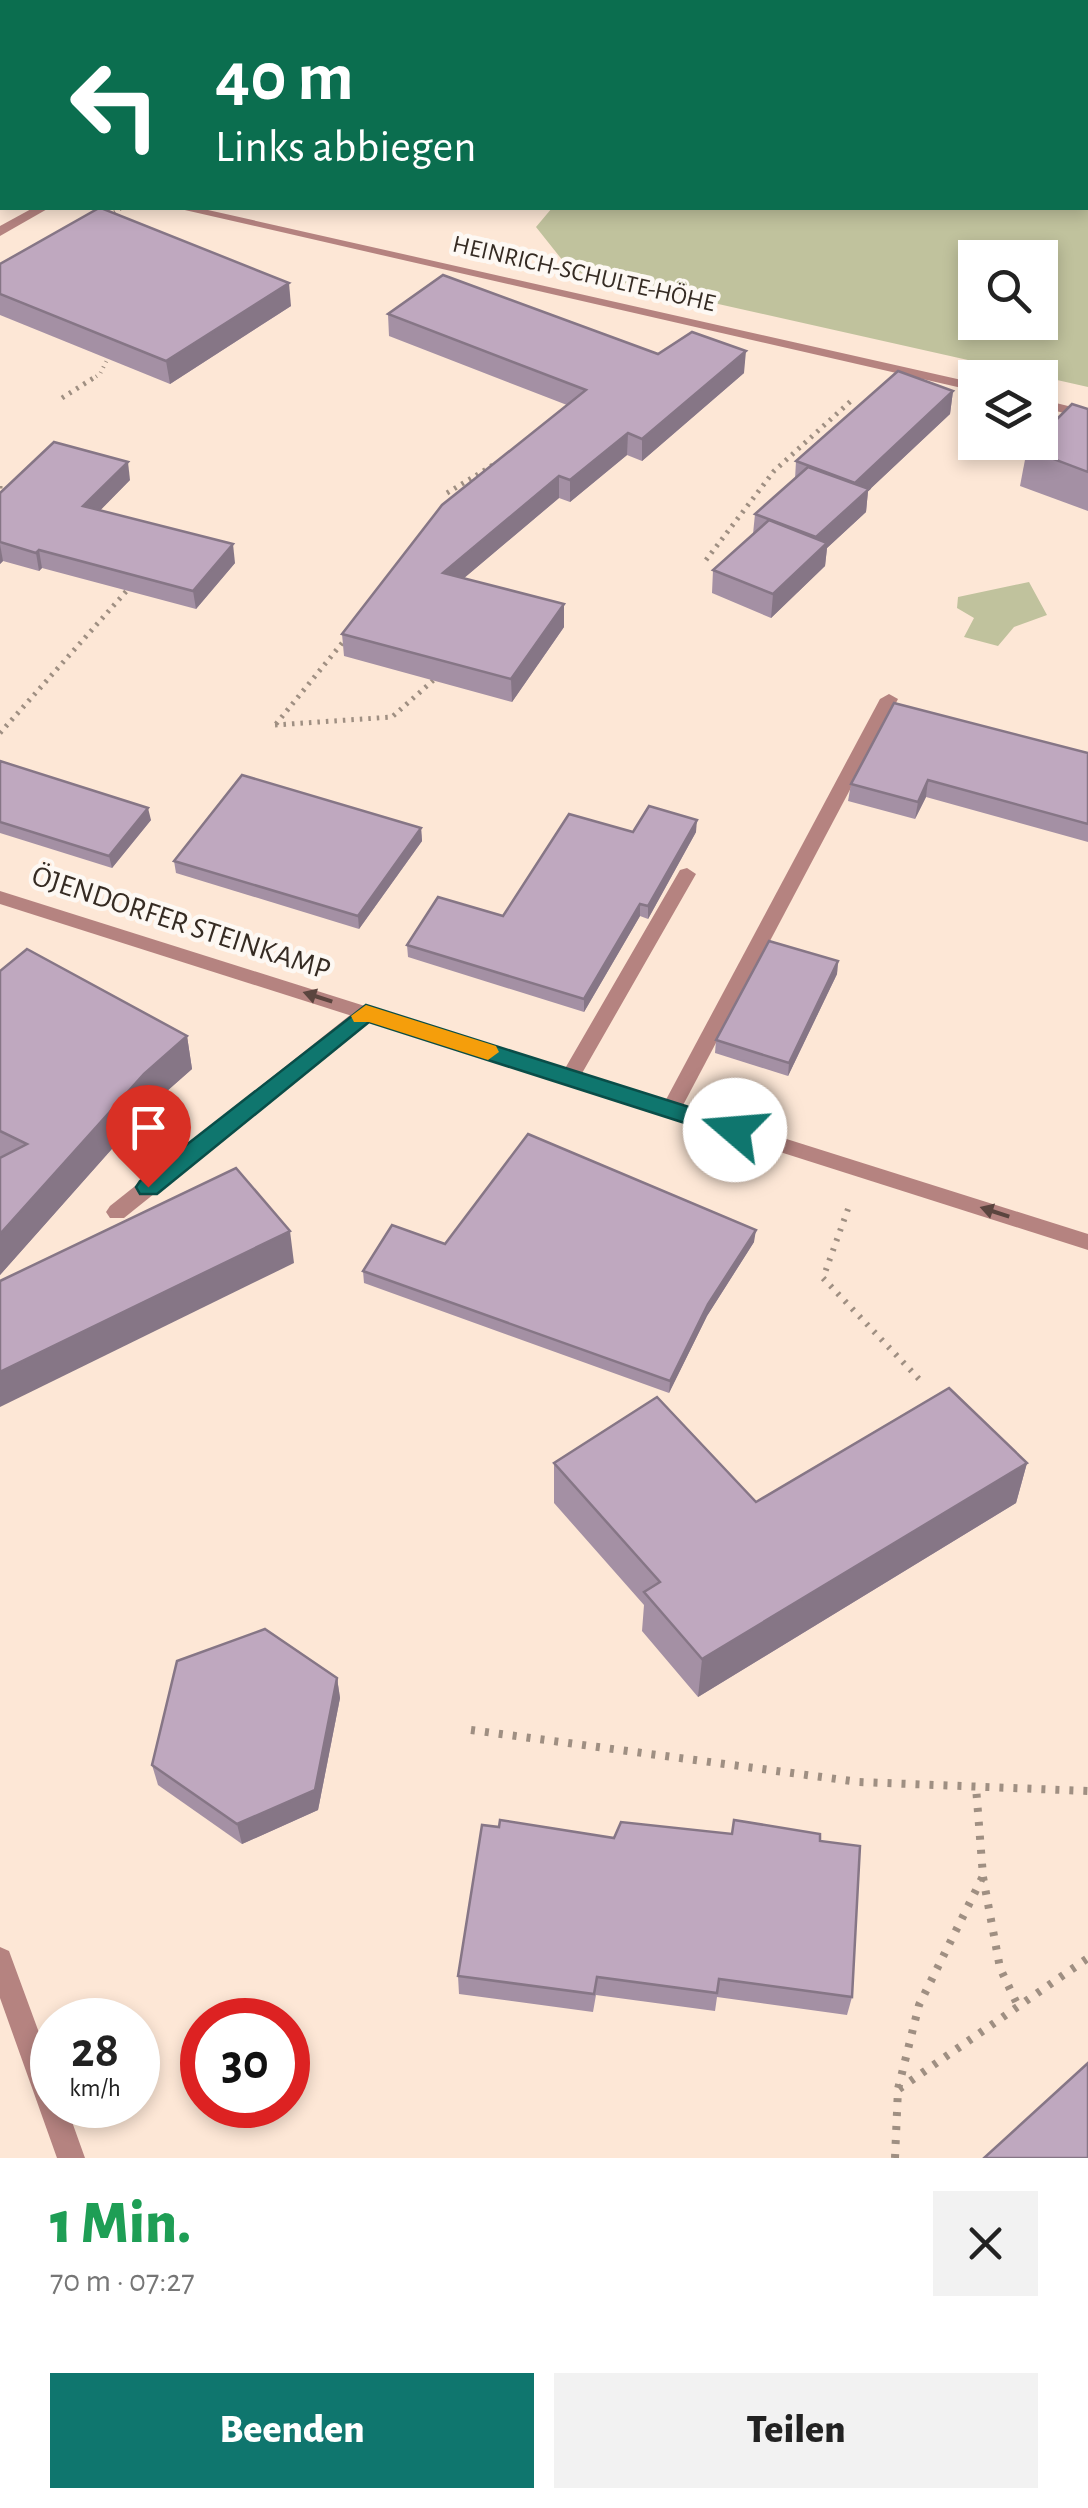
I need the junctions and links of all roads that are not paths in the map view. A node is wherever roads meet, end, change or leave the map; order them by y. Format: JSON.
{"nodes":[{"id":1,"x":38,"y":210,"type":"edge"},
{"id":2,"x":192,"y":210,"type":"edge"},
{"id":3,"x":0,"y":232,"type":"edge"},
{"id":4,"x":958,"y":383,"type":"edge"},
{"id":5,"x":1058,"y":408,"type":"edge"},
{"id":6,"x":1088,"y":415,"type":"edge"},
{"id":7,"x":890,"y":699,"type":"dead end"},
{"id":8,"x":687,"y":874,"type":"dead end"},
{"id":9,"x":0,"y":897,"type":"edge"},
{"id":10,"x":366,"y":1013,"type":"junction"},
{"id":11,"x":570,"y":1077,"type":"junction"},
{"id":12,"x":671,"y":1110,"type":"junction"},
{"id":13,"x":117,"y":1212,"type":"dead end"},
{"id":14,"x":1088,"y":1242,"type":"edge"},
{"id":15,"x":0,"y":1960,"type":"edge"},
{"id":16,"x":70,"y":2158,"type":"edge"}],
"edges":[{"from":1,"to":3,"type":"street"},
{"from":2,"to":4,"type":"street","name":"HEINRICH-SCHULTE-HÖHE"},
{"from":5,"to":6,"type":"street"},
{"from":7,"to":12,"type":"street"},
{"from":8,"to":11,"type":"street"},
{"from":10,"to":9,"type":"street","name":"ÖJENDORFER STEINKAMP","one_way":true},
{"from":10,"to":11,"type":"street","name":"ÖJENDORFER STEINKAMP"},
{"from":10,"to":13,"type":"street"},
{"from":11,"to":12,"type":"street","name":"ÖJENDORFER STEINKAMP"},
{"from":14,"to":12,"type":"street","name":"ÖJENDORFER STEINKAMP","one_way":true},
{"from":15,"to":16,"type":"street"}]}
